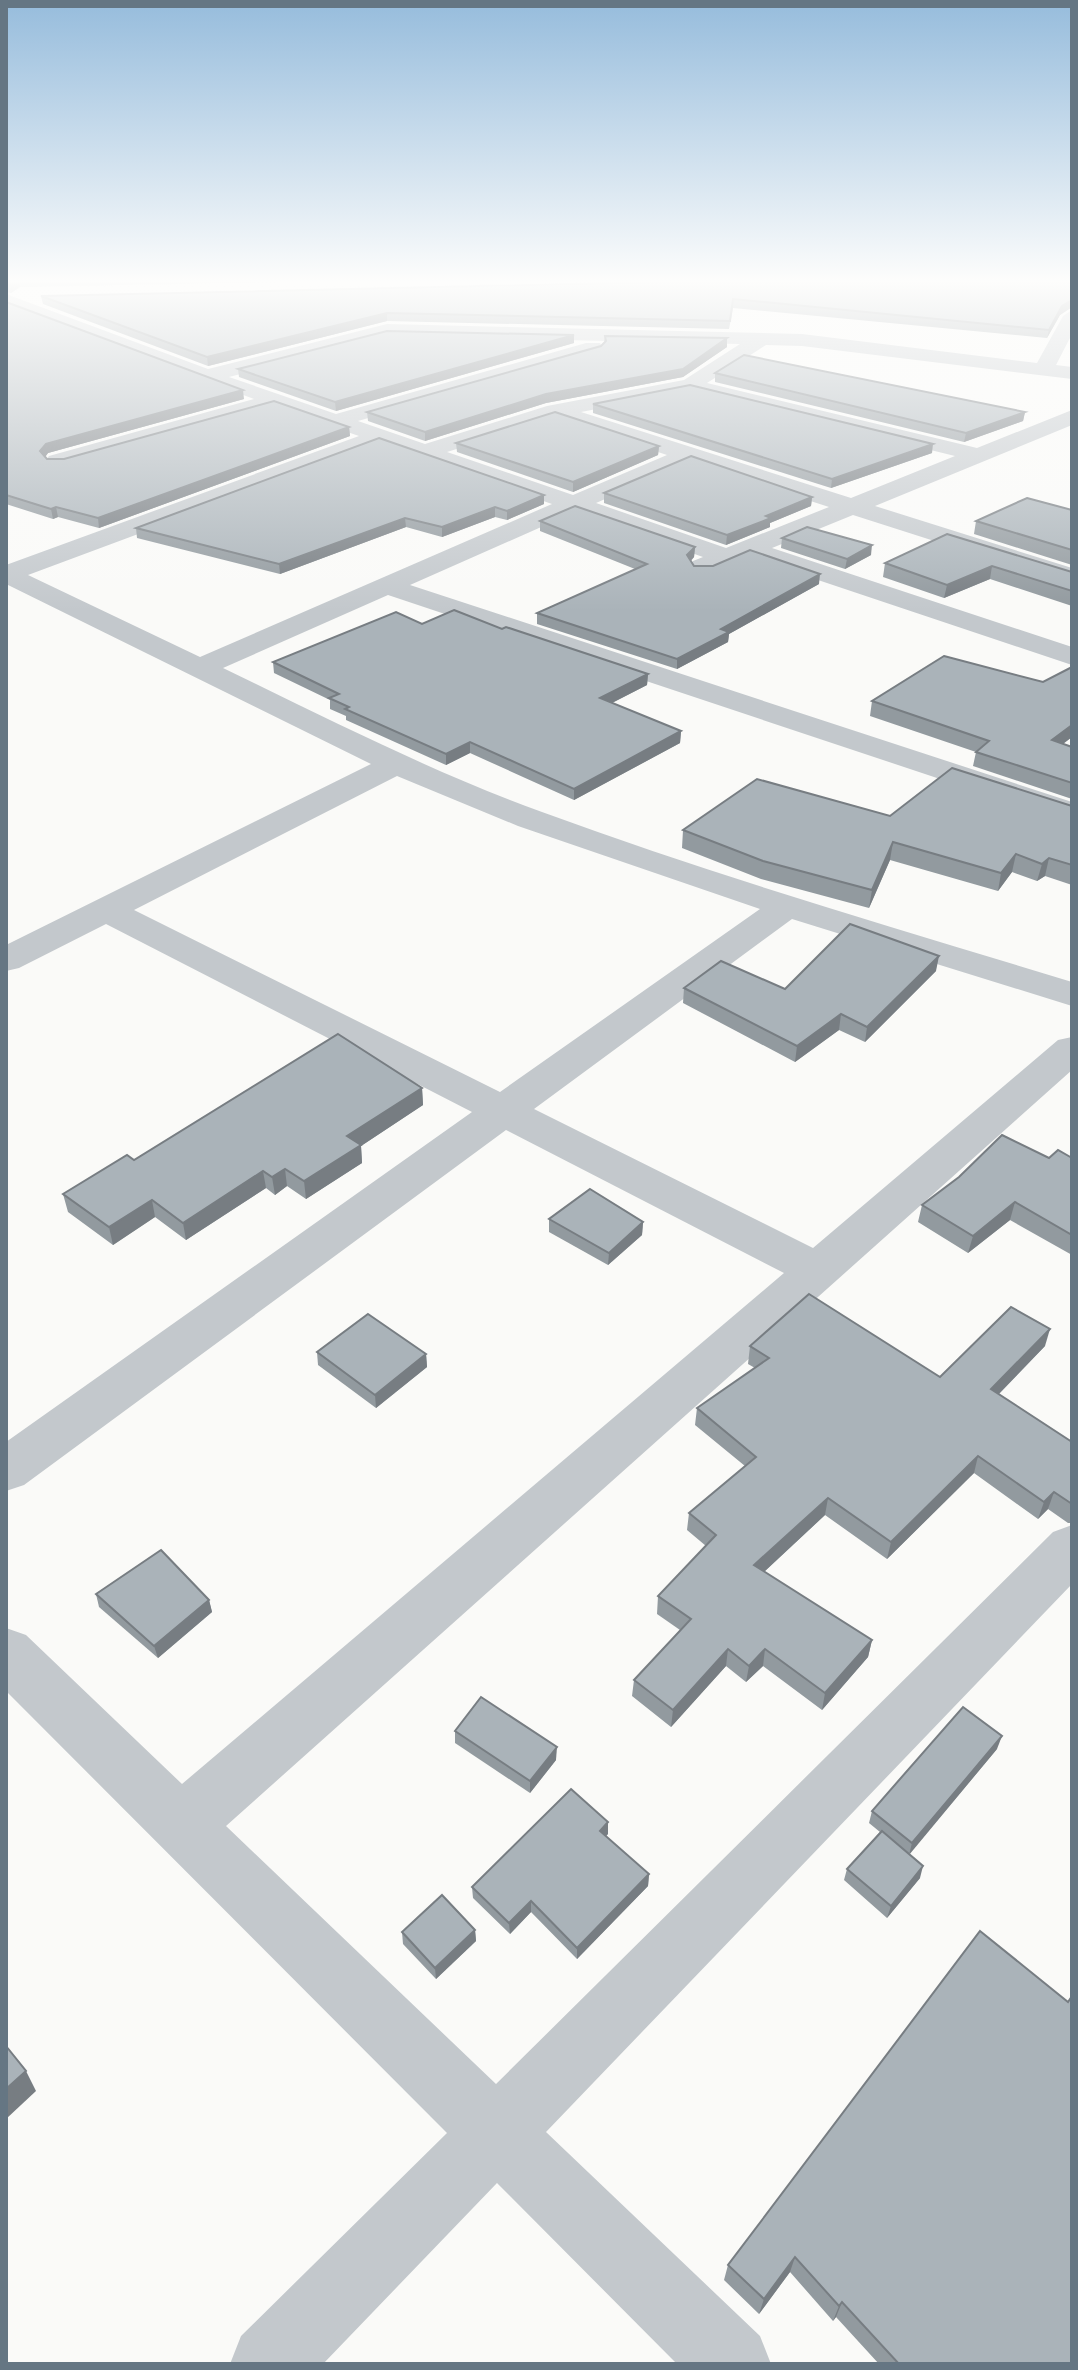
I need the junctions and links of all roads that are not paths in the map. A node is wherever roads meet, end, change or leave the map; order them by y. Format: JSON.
{"nodes":[{"id":1,"x":248,"y":391,"type":"edge"},
{"id":2,"x":442,"y":391,"type":"edge"},
{"id":3,"x":661,"y":391,"type":"edge"},
{"id":4,"x":713,"y":391,"type":"edge"},
{"id":5,"x":275,"y":400,"type":"junction"},
{"id":6,"x":555,"y":411,"type":"junction"},
{"id":7,"x":1072,"y":417,"type":"edge"},
{"id":8,"x":335,"y":421,"type":"junction"},
{"id":9,"x":380,"y":436,"type":"junction"},
{"id":10,"x":424,"y":452,"type":"junction"},
{"id":11,"x":688,"y":454,"type":"junction"},
{"id":12,"x":979,"y":455,"type":"junction"},
{"id":13,"x":57,"y":461,"type":"edge"},
{"id":14,"x":574,"y":504,"type":"junction"},
{"id":15,"x":851,"y":506,"type":"junction"},
{"id":16,"x":737,"y":552,"type":"junction"},
{"id":17,"x":702,"y":567,"type":"edge"},
{"id":18,"x":6,"y":574,"type":"edge"},
{"id":19,"x":1072,"y":577,"type":"edge"},
{"id":20,"x":386,"y":586,"type":"junction"},
{"id":21,"x":1072,"y":656,"type":"edge"},
{"id":22,"x":199,"y":668,"type":"junction"},
{"id":23,"x":396,"y":764,"type":"junction"},
{"id":24,"x":1072,"y":813,"type":"edge"},
{"id":25,"x":787,"y":906,"type":"junction"},
{"id":26,"x":107,"y":910,"type":"junction"},
{"id":27,"x":6,"y":960,"type":"edge"},
{"id":28,"x":1072,"y":994,"type":"edge"},
{"id":29,"x":1072,"y":1049,"type":"edge"},
{"id":30,"x":503,"y":1111,"type":"junction"},
{"id":31,"x":817,"y":1270,"type":"junction"},
{"id":32,"x":6,"y":1470,"type":"edge"},
{"id":33,"x":1072,"y":1548,"type":"edge"},
{"id":34,"x":6,"y":1653,"type":"edge"},
{"id":35,"x":181,"y":1825,"type":"junction"},
{"id":36,"x":496,"y":2133,"type":"junction"},
{"id":37,"x":269,"y":2364,"type":"edge"},
{"id":38,"x":732,"y":2364,"type":"edge"}],
"edges":[{"from":1,"to":5,"type":"street"},
{"from":2,"to":8,"type":"street"},
{"from":3,"to":6,"type":"street"},
{"from":4,"to":12,"type":"street"},
{"from":5,"to":8,"type":"street"},
{"from":5,"to":13,"type":"street"},
{"from":6,"to":10,"type":"street"},
{"from":6,"to":11,"type":"street"},
{"from":7,"to":12,"type":"street"},
{"from":8,"to":9,"type":"street"},
{"from":9,"to":10,"type":"street"},
{"from":9,"to":18,"type":"street"},
{"from":10,"to":14,"type":"street"},
{"from":11,"to":14,"type":"street"},
{"from":11,"to":15,"type":"street"},
{"from":12,"to":15,"type":"street"},
{"from":14,"to":16,"type":"street"},
{"from":14,"to":20,"type":"street"},
{"from":15,"to":16,"type":"street"},
{"from":15,"to":19,"type":"street"},
{"from":16,"to":17,"type":"street"},
{"from":16,"to":21,"type":"street"},
{"from":18,"to":22,"type":"street"},
{"from":20,"to":22,"type":"street"},
{"from":20,"to":24,"type":"street"},
{"from":22,"to":23,"type":"street"},
{"from":23,"to":25,"type":"street"},
{"from":23,"to":26,"type":"street"},
{"from":25,"to":28,"type":"street"},
{"from":25,"to":30,"type":"street"},
{"from":26,"to":27,"type":"street"},
{"from":26,"to":30,"type":"street"},
{"from":29,"to":31,"type":"street"},
{"from":30,"to":31,"type":"street"},
{"from":30,"to":32,"type":"street"},
{"from":31,"to":35,"type":"street"},
{"from":33,"to":36,"type":"street"},
{"from":34,"to":35,"type":"street"},
{"from":35,"to":36,"type":"street"},
{"from":36,"to":37,"type":"street"},
{"from":36,"to":38,"type":"street"}]}
